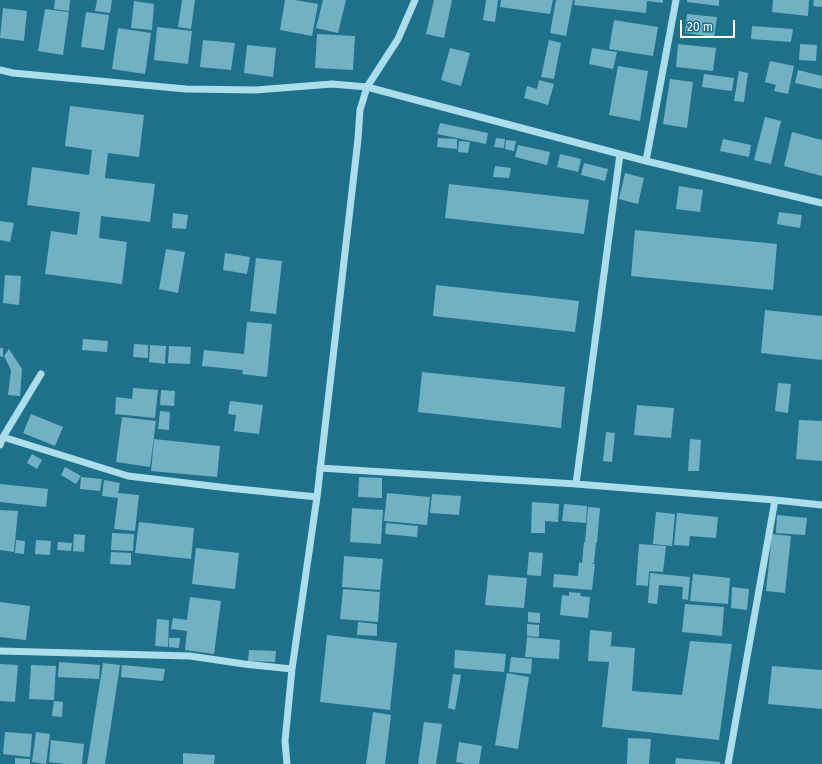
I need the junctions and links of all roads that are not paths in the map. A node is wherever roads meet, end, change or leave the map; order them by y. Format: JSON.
{"nodes":[{"id":1,"x":415,"y":0,"type":"edge"},
{"id":2,"x":676,"y":0,"type":"edge"},
{"id":3,"x":0,"y":70,"type":"edge"},
{"id":4,"x":367,"y":87,"type":"junction"},
{"id":5,"x":620,"y":154,"type":"junction"},
{"id":6,"x":646,"y":161,"type":"junction"},
{"id":7,"x":822,"y":204,"type":"edge"},
{"id":8,"x":41,"y":374,"type":"dead end"},
{"id":9,"x":3,"y":437,"type":"junction"},
{"id":10,"x":0,"y":445,"type":"edge"},
{"id":11,"x":320,"y":468,"type":"junction"},
{"id":12,"x":576,"y":484,"type":"junction"},
{"id":13,"x":317,"y":497,"type":"junction"},
{"id":14,"x":775,"y":500,"type":"junction"},
{"id":15,"x":822,"y":505,"type":"edge"},
{"id":16,"x":0,"y":651,"type":"edge"},
{"id":17,"x":292,"y":669,"type":"junction"},
{"id":18,"x":286,"y":764,"type":"edge"},
{"id":19,"x":728,"y":764,"type":"edge"}],
"edges":[{"from":1,"to":4,"type":"street"},
{"from":2,"to":6,"type":"street"},
{"from":3,"to":4,"type":"street"},
{"from":4,"to":5,"type":"street"},
{"from":4,"to":11,"type":"street"},
{"from":5,"to":6,"type":"street"},
{"from":5,"to":12,"type":"street"},
{"from":6,"to":7,"type":"street"},
{"from":8,"to":9,"type":"street"},
{"from":9,"to":10,"type":"street"},
{"from":9,"to":13,"type":"street"},
{"from":11,"to":12,"type":"street"},
{"from":11,"to":13,"type":"street"},
{"from":12,"to":14,"type":"street"},
{"from":13,"to":17,"type":"street"},
{"from":14,"to":15,"type":"street"},
{"from":14,"to":19,"type":"street"},
{"from":16,"to":17,"type":"street"},
{"from":17,"to":18,"type":"street"}]}
